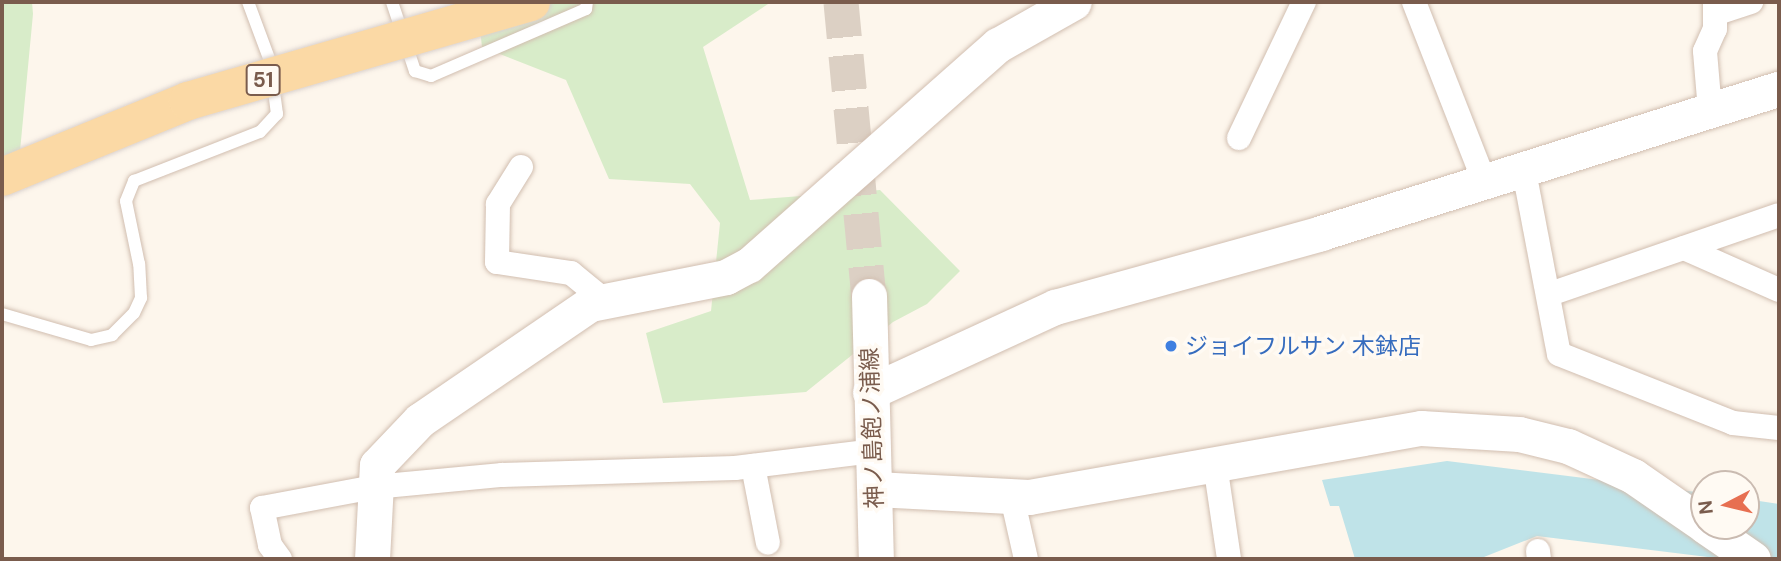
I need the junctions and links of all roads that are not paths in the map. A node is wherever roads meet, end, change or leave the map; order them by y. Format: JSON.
{"nodes":[{"id":1,"x":248,"y":2,"type":"edge"},
{"id":2,"x":391,"y":2,"type":"edge"},
{"id":3,"x":531,"y":2,"type":"edge"},
{"id":4,"x":587,"y":2,"type":"edge"},
{"id":5,"x":1074,"y":2,"type":"edge"},
{"id":6,"x":1304,"y":2,"type":"edge"},
{"id":7,"x":1414,"y":2,"type":"edge"},
{"id":8,"x":1751,"y":2,"type":"edge"},
{"id":9,"x":1716,"y":7,"type":"edge"},
{"id":10,"x":1779,"y":89,"type":"edge"},
{"id":11,"x":1710,"y":111,"type":"junction"},
{"id":12,"x":1239,"y":138,"type":"dead end"},
{"id":13,"x":521,"y":167,"type":"dead end"},
{"id":14,"x":1524,"y":171,"type":"junction"},
{"id":15,"x":2,"y":177,"type":"edge"},
{"id":16,"x":1485,"y":183,"type":"junction"},
{"id":17,"x":1779,"y":215,"type":"edge"},
{"id":18,"x":1684,"y":248,"type":"junction"},
{"id":19,"x":1779,"y":290,"type":"edge"},
{"id":20,"x":1550,"y":294,"type":"junction"},
{"id":21,"x":869,"y":296,"type":"tunnel mouth"},
{"id":22,"x":604,"y":300,"type":"junction"},
{"id":23,"x":2,"y":314,"type":"edge"},
{"id":24,"x":870,"y":392,"type":"junction"},
{"id":25,"x":1779,"y":428,"type":"edge"},
{"id":26,"x":873,"y":451,"type":"junction"},
{"id":27,"x":1215,"y":464,"type":"junction"},
{"id":28,"x":754,"y":466,"type":"junction"},
{"id":29,"x":374,"y":487,"type":"junction"},
{"id":30,"x":875,"y":489,"type":"junction"},
{"id":31,"x":1012,"y":497,"type":"junction"},
{"id":32,"x":1690,"y":517,"type":"edge"},
{"id":33,"x":1725,"y":540,"type":"edge"},
{"id":34,"x":768,"y":544,"type":"dead end"},
{"id":35,"x":280,"y":559,"type":"edge"},
{"id":36,"x":372,"y":559,"type":"edge"},
{"id":37,"x":876,"y":559,"type":"edge"},
{"id":38,"x":1026,"y":559,"type":"edge"},
{"id":39,"x":1229,"y":559,"type":"edge"},
{"id":40,"x":1753,"y":559,"type":"edge"}],
"edges":[{"from":1,"to":23,"type":"lane"},
{"from":2,"to":4,"type":"lane"},
{"from":3,"to":15,"type":"main road","number":"51","bridge":true},
{"from":5,"to":22,"type":"street"},
{"from":6,"to":12,"type":"street"},
{"from":7,"to":16,"type":"street"},
{"from":8,"to":9,"type":"street"},
{"from":9,"to":11,"type":"street"},
{"from":10,"to":11,"type":"street"},
{"from":11,"to":14,"type":"street"},
{"from":13,"to":22,"type":"street"},
{"from":14,"to":16,"type":"street"},
{"from":14,"to":20,"type":"street"},
{"from":16,"to":24,"type":"street"},
{"from":17,"to":18,"type":"street"},
{"from":18,"to":19,"type":"street"},
{"from":18,"to":20,"type":"street"},
{"from":20,"to":25,"type":"street"},
{"from":21,"to":24,"type":"street","name":"神ノ島飽ノ浦線"},
{"from":22,"to":29,"type":"street"},
{"from":24,"to":26,"type":"street","name":"神ノ島飽ノ浦線"},
{"from":26,"to":28,"type":"street"},
{"from":26,"to":30,"type":"street","name":"神ノ島飽ノ浦線"},
{"from":27,"to":31,"type":"street"},
{"from":27,"to":32,"type":"street"},
{"from":27,"to":39,"type":"street"},
{"from":28,"to":29,"type":"street"},
{"from":28,"to":34,"type":"street"},
{"from":29,"to":35,"type":"street"},
{"from":29,"to":36,"type":"street"},
{"from":30,"to":31,"type":"street"},
{"from":30,"to":37,"type":"street","name":"神ノ島飽ノ浦線"},
{"from":31,"to":38,"type":"street"},
{"from":33,"to":40,"type":"street"}]}
